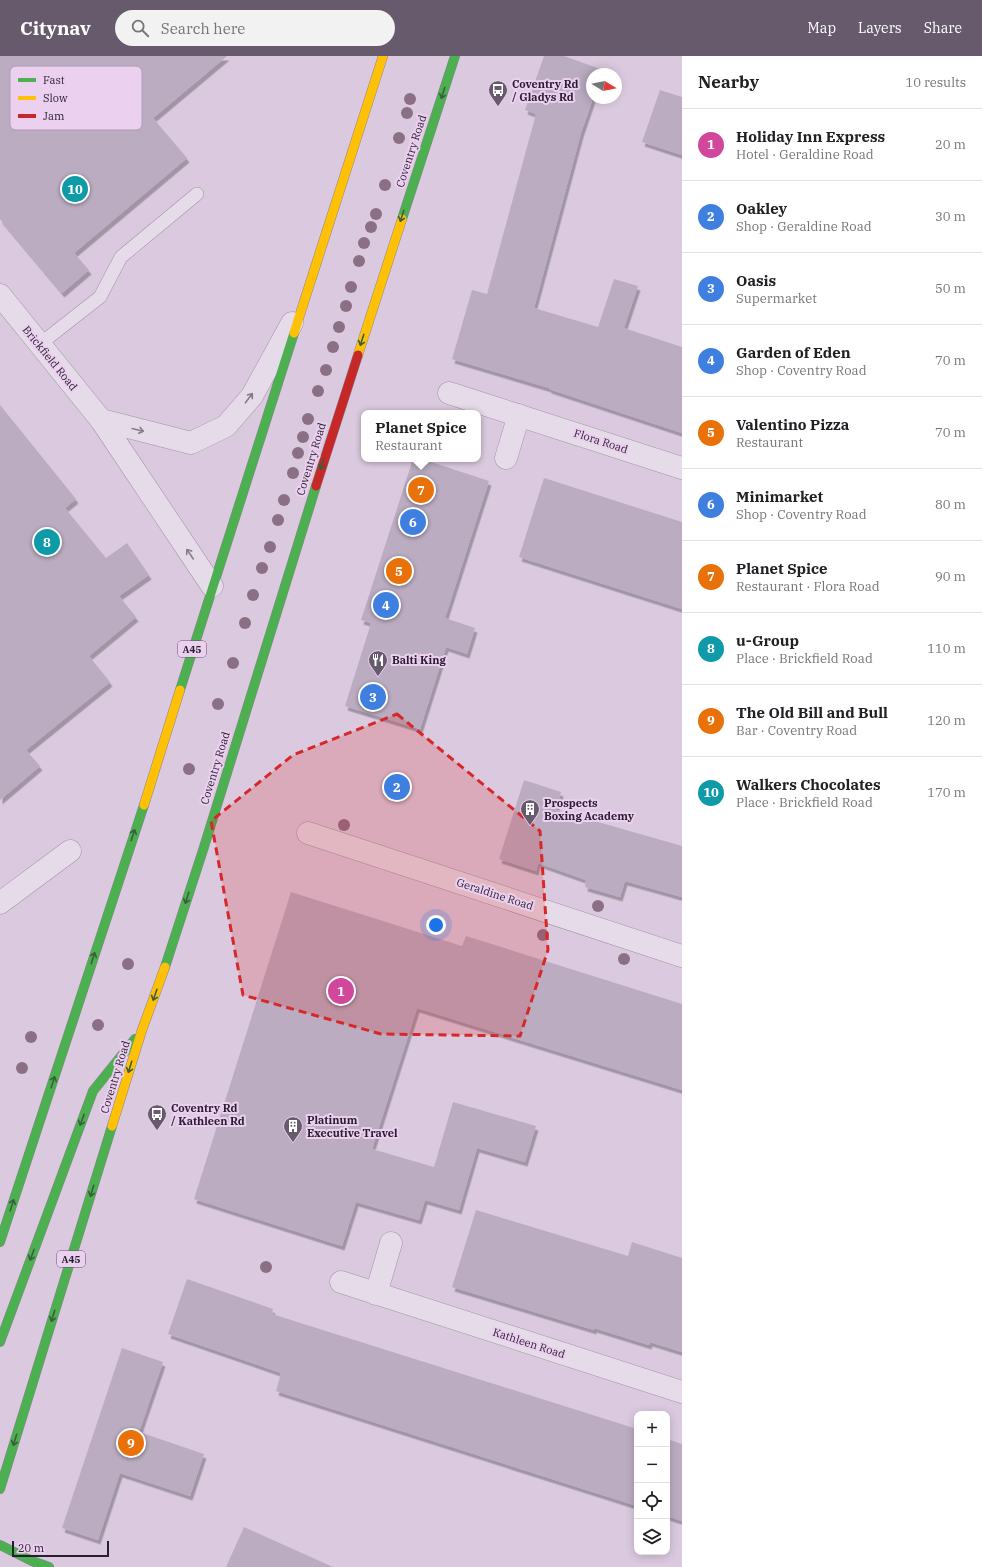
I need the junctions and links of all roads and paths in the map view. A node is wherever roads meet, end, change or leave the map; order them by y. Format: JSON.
{"nodes":[{"id":1,"x":383,"y":56,"type":"edge"},
{"id":2,"x":455,"y":56,"type":"edge"},
{"id":3,"x":197,"y":194,"type":"dead end"},
{"id":4,"x":0,"y":295,"type":"edge"},
{"id":5,"x":304,"y":304,"type":"junction"},
{"id":6,"x":40,"y":344,"type":"junction"},
{"id":7,"x":449,"y":393,"type":"dead end"},
{"id":8,"x":519,"y":415,"type":"junction"},
{"id":9,"x":101,"y":420,"type":"junction"},
{"id":10,"x":506,"y":458,"type":"dead end"},
{"id":11,"x":682,"y":468,"type":"edge"},
{"id":12,"x":212,"y":586,"type":"junction"},
{"id":13,"x":308,"y":833,"type":"dead end"},
{"id":14,"x":70,"y":851,"type":"dead end"},
{"id":15,"x":0,"y":903,"type":"edge"},
{"id":16,"x":682,"y":956,"type":"edge"},
{"id":17,"x":142,"y":1030,"type":"junction"},
{"id":18,"x":0,"y":1242,"type":"edge"},
{"id":19,"x":391,"y":1243,"type":"dead end"},
{"id":20,"x":341,"y":1282,"type":"dead end"},
{"id":21,"x":376,"y":1294,"type":"junction"},
{"id":22,"x":0,"y":1342,"type":"edge"},
{"id":23,"x":682,"y":1392,"type":"edge"},
{"id":24,"x":0,"y":1489,"type":"edge"},
{"id":25,"x":0,"y":1545,"type":"edge"},
{"id":26,"x":49,"y":1567,"type":"edge"}],
"edges":[{"from":1,"to":5,"type":"main road","number":"A45"},
{"from":2,"to":17,"type":"main road","name":"Coventry Road","number":"A45","one_way":true},
{"from":3,"to":6,"type":"lane"},
{"from":4,"to":6,"type":"street","name":"Brickfield Road"},
{"from":9,"to":5,"type":"street","one_way":true},
{"from":5,"to":12,"type":"main road","number":"A45"},
{"from":6,"to":9,"type":"street","name":"Brickfield Road"},
{"from":7,"to":8,"type":"street","name":"Flora Road"},
{"from":8,"to":10,"type":"street"},
{"from":8,"to":11,"type":"street","name":"Flora Road"},
{"from":12,"to":9,"type":"street","name":"Brickfield Road","one_way":true},
{"from":18,"to":12,"type":"main road","number":"A45","one_way":true},
{"from":13,"to":16,"type":"street","name":"Geraldine Road"},
{"from":14,"to":15,"type":"street"},
{"from":17,"to":22,"type":"main road","one_way":true},
{"from":17,"to":24,"type":"main road","name":"Coventry Road","number":"A45","one_way":true},
{"from":19,"to":21,"type":"street"},
{"from":20,"to":21,"type":"street","name":"Kathleen Road"},
{"from":21,"to":23,"type":"street","name":"Kathleen Road"},
{"from":25,"to":26,"type":"main road"}]}
